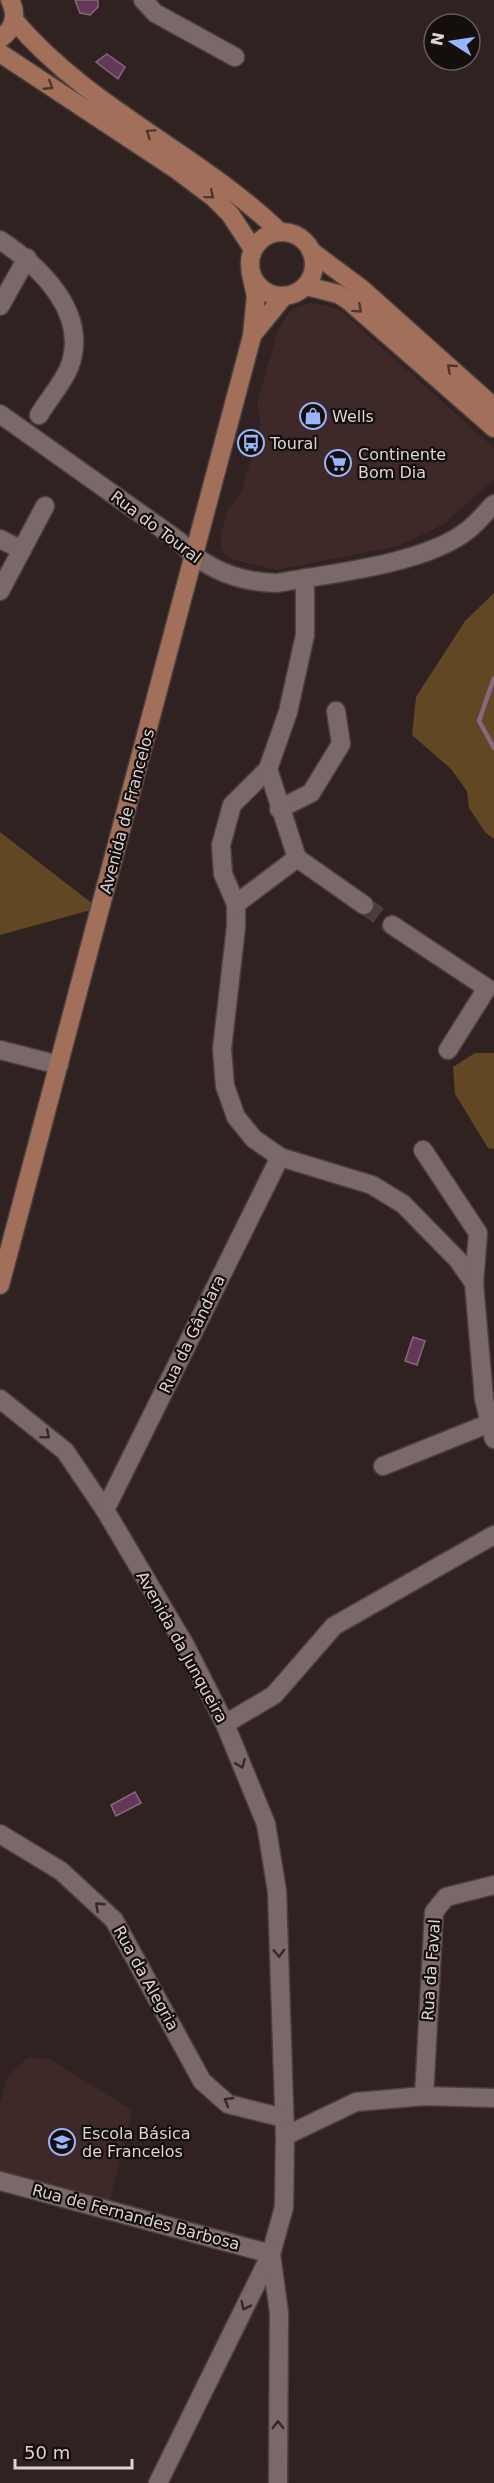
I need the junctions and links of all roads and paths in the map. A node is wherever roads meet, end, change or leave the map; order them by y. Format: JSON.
{"nodes":[{"id":1,"x":10,"y":0,"type":"edge"},
{"id":2,"x":143,"y":0,"type":"edge"},
{"id":3,"x":14,"y":20,"type":"junction"},
{"id":4,"x":0,"y":39,"type":"edge"},
{"id":5,"x":0,"y":53,"type":"edge"},
{"id":6,"x":235,"y":57,"type":"dead end"},
{"id":7,"x":280,"y":232,"type":"junction"},
{"id":8,"x":0,"y":240,"type":"edge"},
{"id":9,"x":253,"y":249,"type":"junction"},
{"id":10,"x":312,"y":251,"type":"junction"},
{"id":11,"x":27,"y":258,"type":"junction"},
{"id":12,"x":251,"y":274,"type":"junction"},
{"id":13,"x":306,"y":286,"type":"junction"},
{"id":14,"x":284,"y":296,"type":"junction"},
{"id":15,"x":0,"y":306,"type":"edge"},
{"id":16,"x":252,"y":336,"type":"junction"},
{"id":17,"x":494,"y":407,"type":"edge"},
{"id":18,"x":0,"y":414,"type":"edge"},
{"id":19,"x":39,"y":415,"type":"dead end"},
{"id":20,"x":494,"y":428,"type":"edge"},
{"id":21,"x":494,"y":504,"type":"edge"},
{"id":22,"x":45,"y":506,"type":"dead end"},
{"id":23,"x":0,"y":539,"type":"edge"},
{"id":24,"x":22,"y":550,"type":"junction"},
{"id":25,"x":194,"y":558,"type":"junction"},
{"id":26,"x":305,"y":578,"type":"junction"},
{"id":27,"x":0,"y":591,"type":"edge"},
{"id":28,"x":336,"y":711,"type":"dead end"},
{"id":29,"x":268,"y":769,"type":"junction"},
{"id":30,"x":279,"y":809,"type":"junction"},
{"id":31,"x":297,"y":858,"type":"junction"},
{"id":32,"x":236,"y":904,"type":"junction"},
{"id":33,"x":364,"y":905,"type":"tunnel mouth"},
{"id":34,"x":392,"y":925,"type":"tunnel mouth"},
{"id":35,"x":0,"y":1050,"type":"edge"},
{"id":36,"x":448,"y":1050,"type":"dead end"},
{"id":37,"x":59,"y":1065,"type":"junction"},
{"id":38,"x":423,"y":1150,"type":"dead end"},
{"id":39,"x":280,"y":1157,"type":"junction"},
{"id":40,"x":474,"y":1283,"type":"junction"},
{"id":41,"x":0,"y":1285,"type":"edge"},
{"id":42,"x":0,"y":1399,"type":"edge"},
{"id":43,"x":492,"y":1431,"type":"edge"},
{"id":44,"x":384,"y":1466,"type":"dead end"},
{"id":45,"x":105,"y":1510,"type":"junction"},
{"id":46,"x":494,"y":1535,"type":"edge"},
{"id":47,"x":225,"y":1724,"type":"junction"},
{"id":48,"x":0,"y":1834,"type":"edge"},
{"id":49,"x":494,"y":1885,"type":"edge"},
{"id":50,"x":424,"y":2096,"type":"junction"},
{"id":51,"x":494,"y":2098,"type":"edge"},
{"id":52,"x":284,"y":2127,"type":"junction"},
{"id":53,"x":0,"y":2181,"type":"edge"},
{"id":54,"x":271,"y":2254,"type":"junction"},
{"id":55,"x":158,"y":2483,"type":"edge"},
{"id":56,"x":278,"y":2483,"type":"edge"}],
"edges":[{"from":1,"to":3,"type":"main road"},
{"from":2,"to":6,"type":"street"},
{"from":3,"to":4,"type":"main road"},
{"from":7,"to":3,"type":"main road","one_way":true},
{"from":5,"to":9,"type":"main road","one_way":true},
{"from":7,"to":9,"type":"main road"},
{"from":7,"to":10,"type":"main road"},
{"from":8,"to":11,"type":"street"},
{"from":9,"to":12,"type":"main road"},
{"from":10,"to":13,"type":"main road"},
{"from":17,"to":10,"type":"main road","one_way":true},
{"from":11,"to":15,"type":"street"},
{"from":11,"to":19,"type":"street"},
{"from":12,"to":14,"type":"main road"},
{"from":12,"to":16,"type":"main road","name":"Avenida de Francelos"},
{"from":13,"to":14,"type":"main road"},
{"from":13,"to":20,"type":"main road","one_way":true},
{"from":14,"to":16,"type":"main road","name":"Avenida de Francelos"},
{"from":16,"to":25,"type":"main road","name":"Avenida de Francelos"},
{"from":18,"to":25,"type":"street","name":"Rua do Toural"},
{"from":21,"to":26,"type":"street","name":"Rua do Toural"},
{"from":22,"to":24,"type":"street"},
{"from":23,"to":24,"type":"street"},
{"from":24,"to":27,"type":"street"},
{"from":25,"to":26,"type":"street","name":"Rua do Toural"},
{"from":25,"to":37,"type":"main road","name":"Avenida de Francelos"},
{"from":26,"to":29,"type":"street"},
{"from":28,"to":30,"type":"street"},
{"from":29,"to":30,"type":"street"},
{"from":29,"to":32,"type":"street"},
{"from":30,"to":31,"type":"street"},
{"from":31,"to":32,"type":"street"},
{"from":31,"to":33,"type":"street"},
{"from":32,"to":39,"type":"street"},
{"from":34,"to":36,"type":"street"},
{"from":35,"to":37,"type":"street"},
{"from":37,"to":41,"type":"main road","name":"Avenida de Francelos"},
{"from":38,"to":40,"type":"street"},
{"from":39,"to":40,"type":"street"},
{"from":39,"to":45,"type":"street","name":"Rua da Gândara"},
{"from":40,"to":43,"type":"street"},
{"from":42,"to":45,"type":"street","name":"Avenida da Junqueira","one_way":true},
{"from":43,"to":44,"type":"street"},
{"from":45,"to":47,"type":"street","name":"Avenida da Junqueira"},
{"from":46,"to":47,"type":"street"},
{"from":47,"to":52,"type":"street","name":"Avenida da Junqueira","one_way":true},
{"from":52,"to":48,"type":"street","name":"Rua da Alegria","one_way":true},
{"from":49,"to":50,"type":"street","name":"Rua da Faval"},
{"from":50,"to":51,"type":"street"},
{"from":50,"to":52,"type":"street"},
{"from":52,"to":54,"type":"street","name":"Avenida da Junqueira"},
{"from":53,"to":54,"type":"street","name":"Rua de Fernandes Barbosa"},
{"from":54,"to":55,"type":"street","one_way":true},
{"from":56,"to":54,"type":"street","one_way":true}]}
